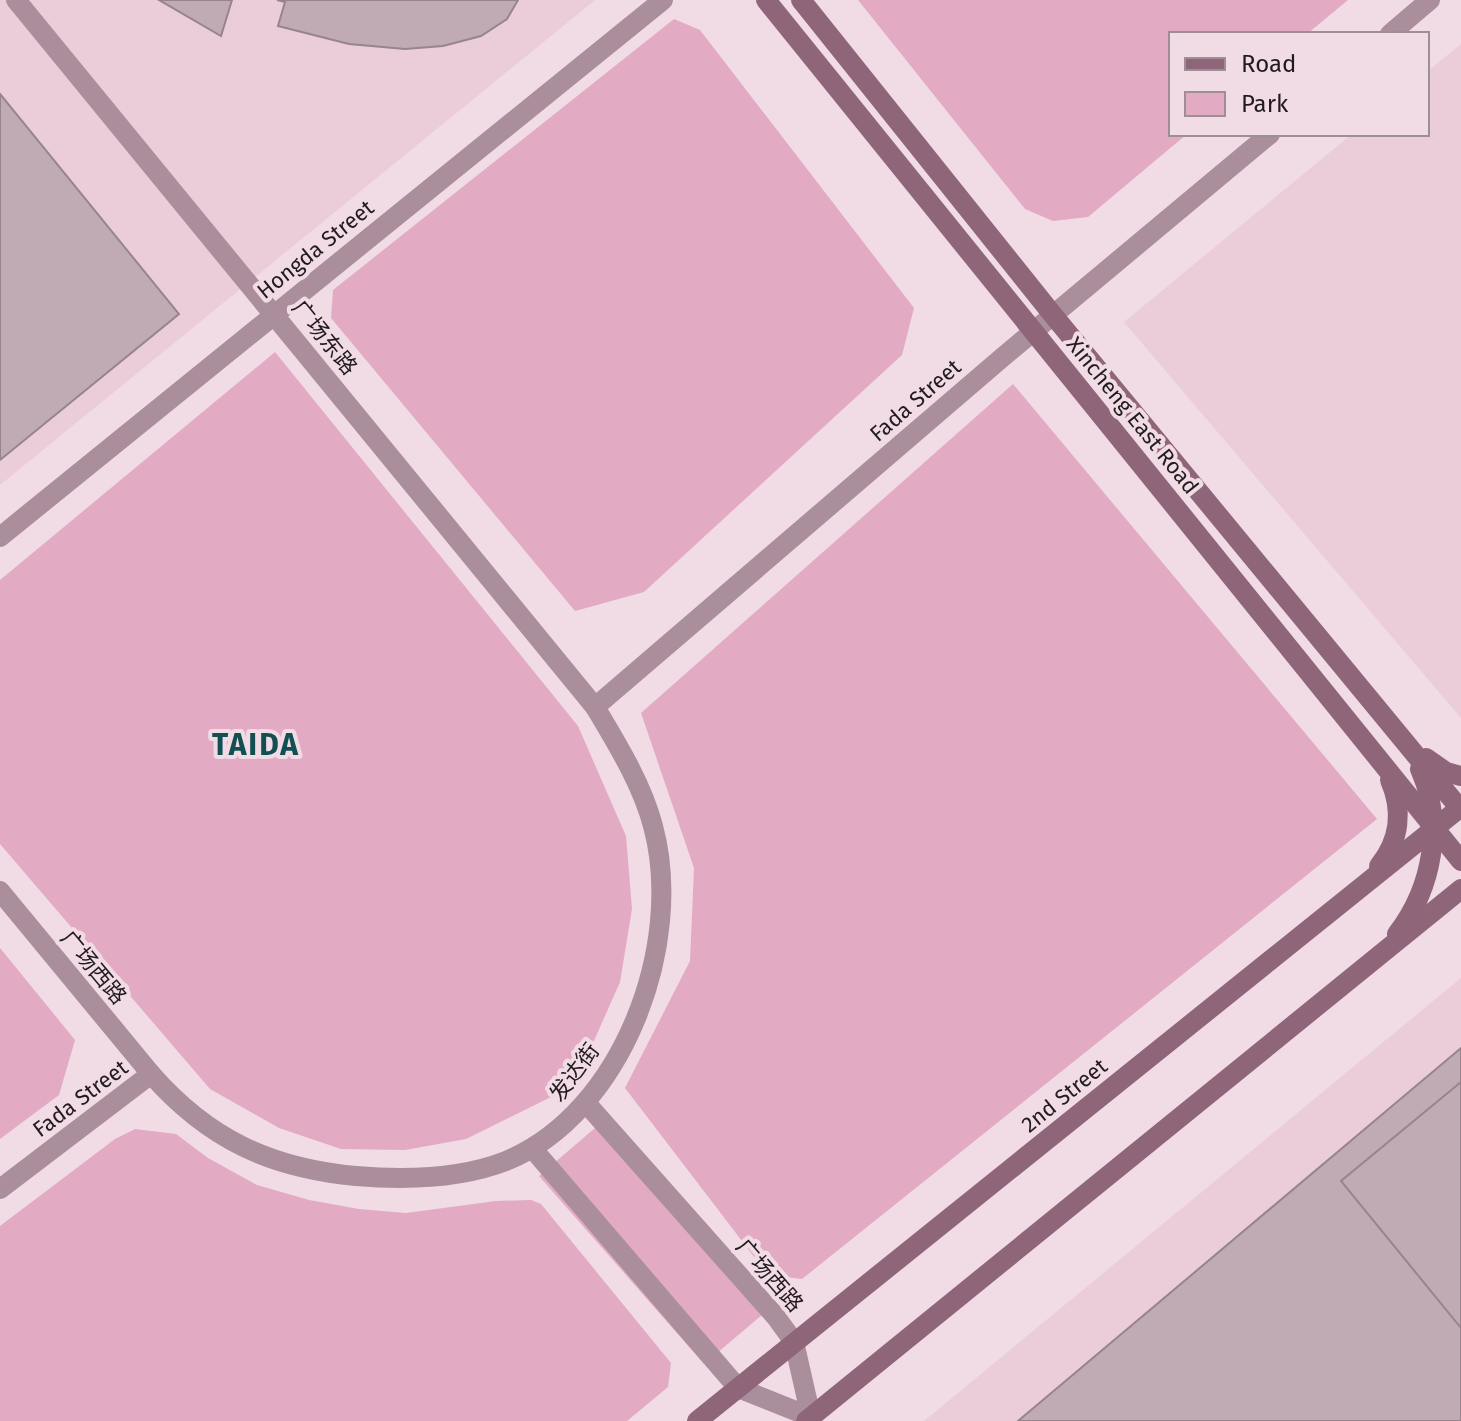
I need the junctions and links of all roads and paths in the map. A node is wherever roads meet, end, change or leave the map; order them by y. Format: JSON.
{"nodes":[{"id":1,"x":16,"y":0,"type":"edge"},
{"id":2,"x":663,"y":0,"type":"edge"},
{"id":3,"x":766,"y":0,"type":"edge"},
{"id":4,"x":801,"y":0,"type":"edge"},
{"id":5,"x":1430,"y":0,"type":"edge"},
{"id":6,"x":1392,"y":32,"type":"edge"},
{"id":7,"x":1268,"y":136,"type":"edge"},
{"id":8,"x":274,"y":313,"type":"junction"},
{"id":9,"x":1053,"y":315,"type":"junction"},
{"id":10,"x":1034,"y":331,"type":"junction"},
{"id":11,"x":0,"y":537,"type":"edge"},
{"id":12,"x":595,"y":707,"type":"junction"},
{"id":13,"x":1404,"y":741,"type":"junction"},
{"id":14,"x":1382,"y":762,"type":"junction"},
{"id":15,"x":1461,"y":776,"type":"edge"},
{"id":16,"x":1430,"y":795,"type":"junction"},
{"id":17,"x":1461,"y":808,"type":"edge"},
{"id":18,"x":1434,"y":828,"type":"junction"},
{"id":19,"x":1461,"y":861,"type":"edge"},
{"id":20,"x":1367,"y":882,"type":"junction"},
{"id":21,"x":1461,"y":889,"type":"edge"},
{"id":22,"x":0,"y":891,"type":"edge"},
{"id":23,"x":1378,"y":957,"type":"junction"},
{"id":24,"x":151,"y":1074,"type":"junction"},
{"id":25,"x":586,"y":1103,"type":"junction"},
{"id":26,"x":532,"y":1148,"type":"junction"},
{"id":27,"x":0,"y":1189,"type":"edge"},
{"id":28,"x":794,"y":1342,"type":"junction"},
{"id":29,"x":738,"y":1388,"type":"junction"},
{"id":30,"x":808,"y":1419,"type":"edge"},
{"id":31,"x":697,"y":1421,"type":"edge"}],
"edges":[{"from":1,"to":8,"type":"street","name":"广场东路"},
{"from":2,"to":8,"type":"street","name":"Hongda Street"},
{"from":3,"to":10,"type":"main road","name":"Xincheng East Road"},
{"from":4,"to":9,"type":"main road","name":"Xincheng East Road"},
{"from":5,"to":6,"type":"street"},
{"from":7,"to":9,"type":"street","name":"Fada Street"},
{"from":8,"to":11,"type":"street","name":"Hongda Street"},
{"from":8,"to":12,"type":"street","name":"广场东路"},
{"from":9,"to":10,"type":"street","name":"Fada Street"},
{"from":9,"to":13,"type":"main road","name":"Xincheng East Road"},
{"from":10,"to":12,"type":"street","name":"Fada Street"},
{"from":10,"to":14,"type":"main road","name":"Xincheng East Road"},
{"from":12,"to":25,"type":"street","name":"发达街"},
{"from":13,"to":15,"type":"main road"},
{"from":13,"to":16,"type":"main road"},
{"from":13,"to":17,"type":"main road","name":"Xincheng East Road"},
{"from":14,"to":16,"type":"main road"},
{"from":14,"to":18,"type":"main road","name":"Xincheng East Road"},
{"from":14,"to":20,"type":"main road"},
{"from":16,"to":17,"type":"main road"},
{"from":16,"to":18,"type":"main road"},
{"from":17,"to":18,"type":"main road","name":"2nd Street"},
{"from":18,"to":19,"type":"main road","name":"Xincheng East Road"},
{"from":18,"to":20,"type":"main road","name":"2nd Street"},
{"from":18,"to":23,"type":"main road"},
{"from":20,"to":28,"type":"main road","name":"2nd Street"},
{"from":21,"to":23,"type":"main road"},
{"from":22,"to":24,"type":"street","name":"广场西路"},
{"from":23,"to":30,"type":"main road"},
{"from":24,"to":26,"type":"street","name":"发达街"},
{"from":24,"to":27,"type":"street","name":"Fada Street"},
{"from":25,"to":26,"type":"street","name":"发达街"},
{"from":25,"to":28,"type":"street","name":"广场西路"},
{"from":26,"to":29,"type":"street"},
{"from":28,"to":29,"type":"main road","name":"2nd Street"},
{"from":28,"to":30,"type":"street","name":"广场西路"},
{"from":29,"to":30,"type":"street"},
{"from":29,"to":31,"type":"main road","name":"2nd Street"}]}
